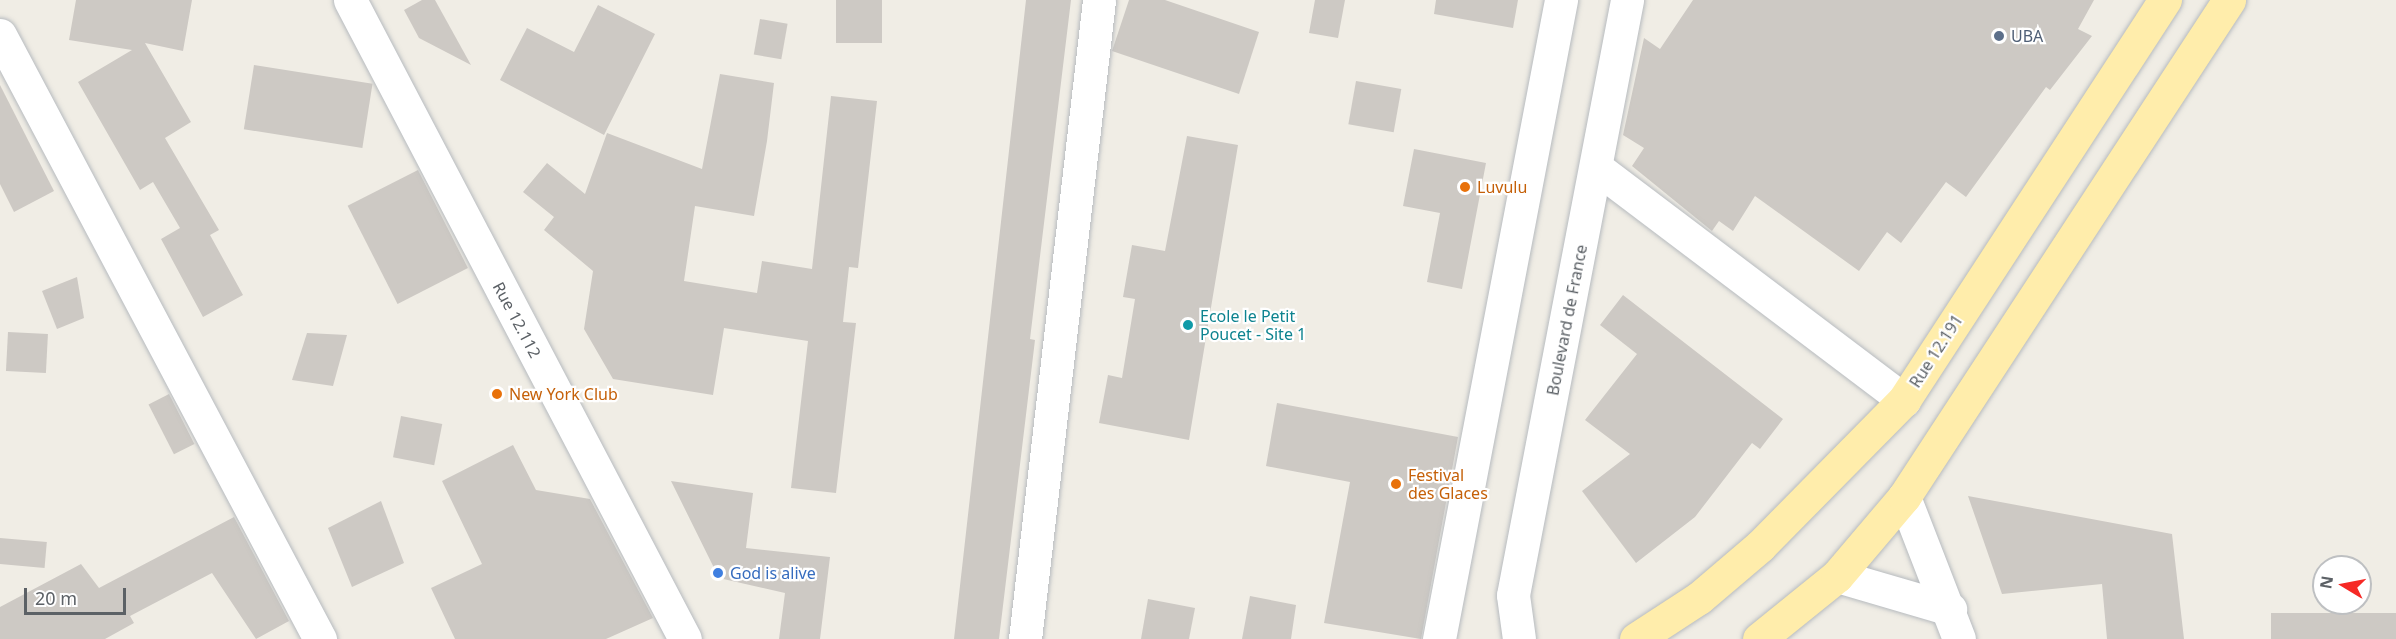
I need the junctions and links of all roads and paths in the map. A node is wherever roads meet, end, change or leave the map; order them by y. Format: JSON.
{"nodes":[{"id":1,"x":350,"y":0,"type":"edge"},
{"id":2,"x":1099,"y":0,"type":"edge"},
{"id":3,"x":1561,"y":0,"type":"edge"},
{"id":4,"x":1627,"y":0,"type":"edge"},
{"id":5,"x":2165,"y":0,"type":"edge"},
{"id":6,"x":2229,"y":0,"type":"edge"},
{"id":7,"x":0,"y":34,"type":"edge"},
{"id":8,"x":1597,"y":168,"type":"junction"},
{"id":9,"x":1904,"y":400,"type":"junction"},
{"id":10,"x":1904,"y":496,"type":"junction"},
{"id":11,"x":1838,"y":576,"type":"junction"},
{"id":12,"x":1954,"y":624,"type":"edge"},
{"id":13,"x":320,"y":639,"type":"edge"},
{"id":14,"x":684,"y":639,"type":"edge"},
{"id":15,"x":1024,"y":639,"type":"edge"},
{"id":16,"x":1439,"y":639,"type":"edge"},
{"id":17,"x":1519,"y":639,"type":"edge"},
{"id":18,"x":1636,"y":639,"type":"edge"},
{"id":19,"x":1759,"y":639,"type":"edge"}],
"edges":[{"from":1,"to":14,"type":"street","name":"Rue 12.112"},
{"from":2,"to":15,"type":"street"},
{"from":3,"to":16,"type":"street"},
{"from":4,"to":8,"type":"street","name":"Boulevard de France"},
{"from":5,"to":9,"type":"main road","name":"Rue 12.191"},
{"from":6,"to":10,"type":"main road"},
{"from":7,"to":13,"type":"street"},
{"from":8,"to":9,"type":"street"},
{"from":8,"to":17,"type":"street","name":"Boulevard de France"},
{"from":9,"to":18,"type":"main road","name":"Rue 12.191"},
{"from":10,"to":11,"type":"main road"},
{"from":10,"to":12,"type":"street"},
{"from":11,"to":12,"type":"street"},
{"from":11,"to":19,"type":"main road"}]}
